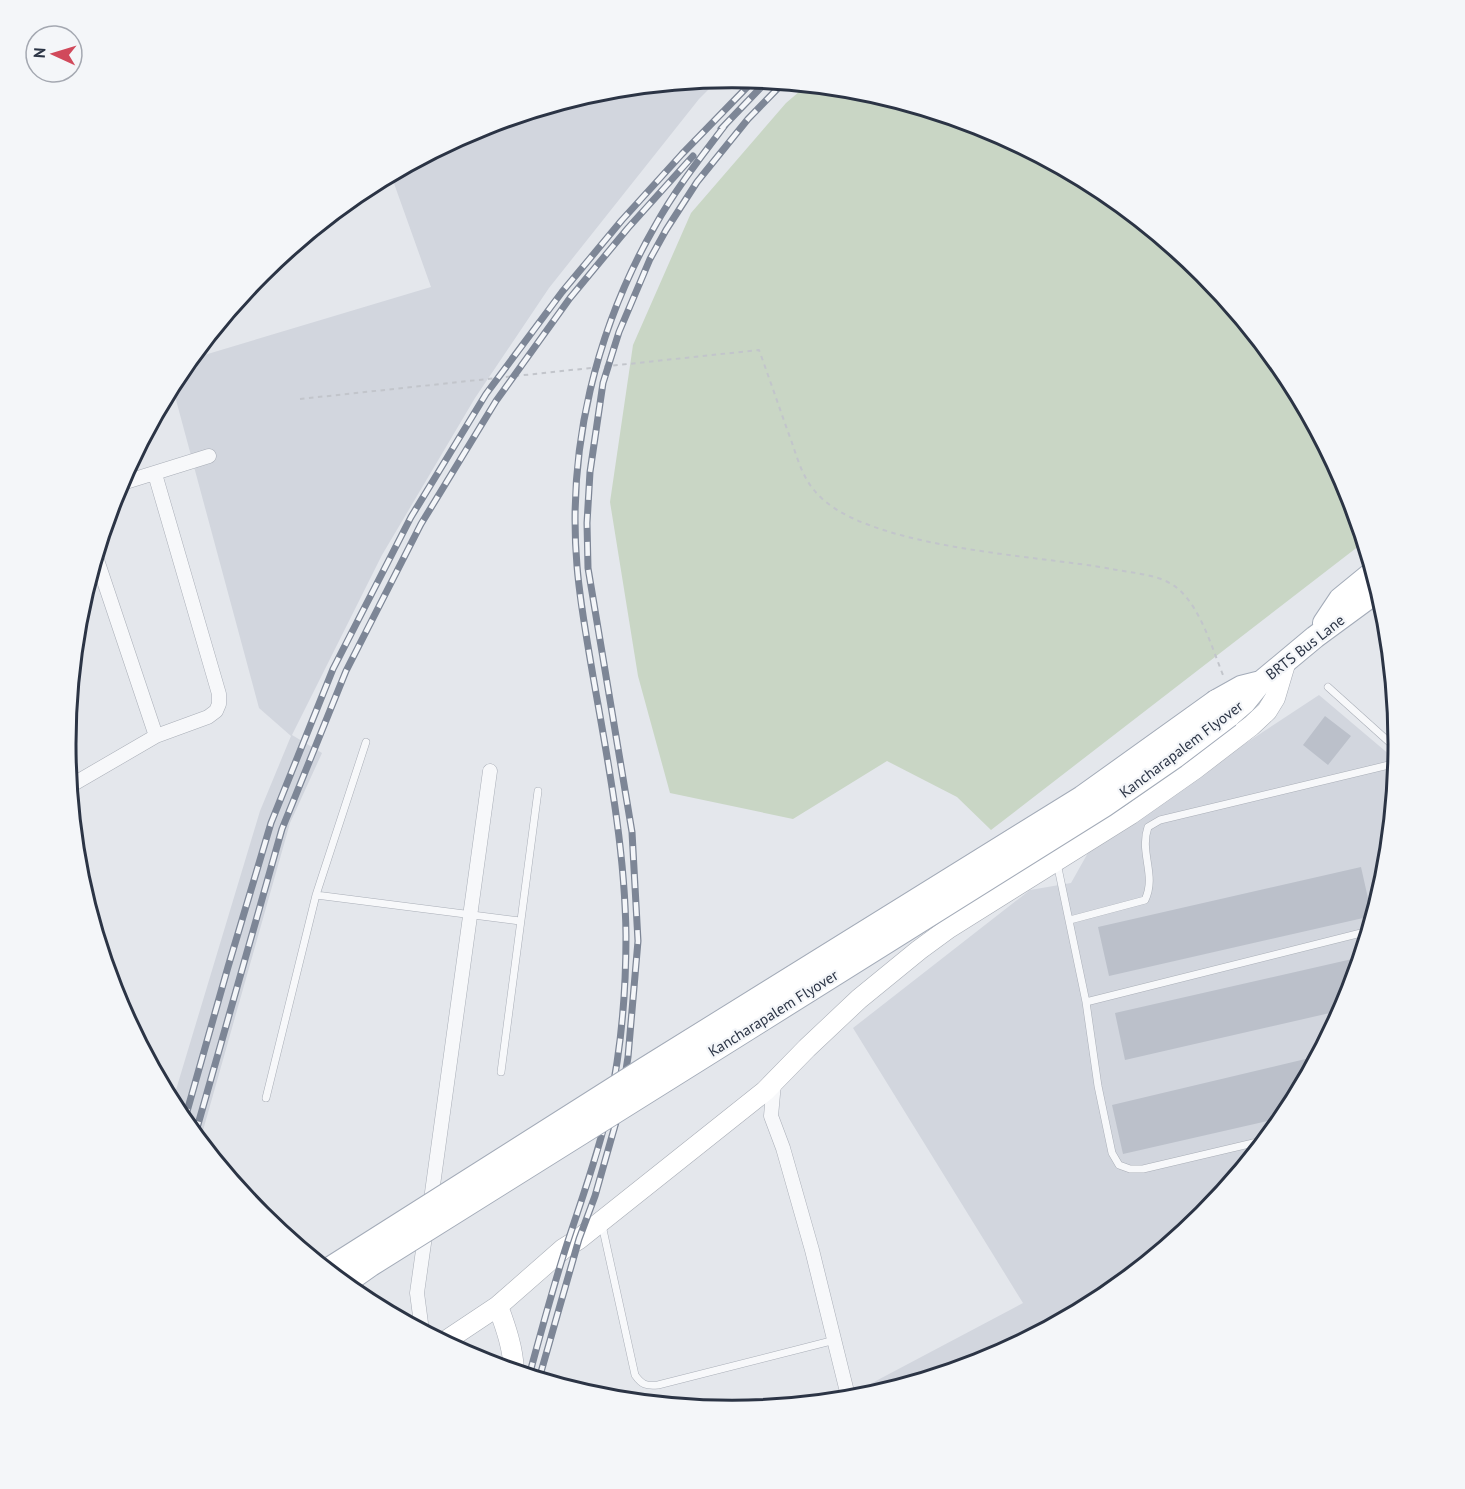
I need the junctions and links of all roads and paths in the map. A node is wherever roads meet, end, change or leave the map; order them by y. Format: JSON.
{"nodes":[{"id":1,"x":300,"y":399,"type":"dead end"},
{"id":2,"x":209,"y":456,"type":"dead end"},
{"id":3,"x":155,"y":474,"type":"junction"},
{"id":4,"x":132,"y":481,"type":"edge"},
{"id":5,"x":101,"y":570,"type":"edge"},
{"id":6,"x":1367,"y":577,"type":"edge"},
{"id":7,"x":1371,"y":596,"type":"edge"},
{"id":8,"x":1374,"y":607,"type":"edge"},
{"id":9,"x":1315,"y":637,"type":"junction"},
{"id":10,"x":1286,"y":662,"type":"junction"},
{"id":11,"x":1261,"y":682,"type":"joint"},
{"id":12,"x":1328,"y":687,"type":"dead end"},
{"id":13,"x":1225,"y":703,"type":"junction"},
{"id":14,"x":156,"y":736,"type":"junction"},
{"id":15,"x":1388,"y":741,"type":"edge"},
{"id":16,"x":366,"y":742,"type":"dead end"},
{"id":17,"x":1388,"y":765,"type":"edge"},
{"id":18,"x":490,"y":771,"type":"dead end"},
{"id":19,"x":78,"y":781,"type":"edge"},
{"id":20,"x":538,"y":791,"type":"dead end"},
{"id":21,"x":1056,"y":861,"type":"junction"},
{"id":22,"x":316,"y":895,"type":"junction"},
{"id":23,"x":471,"y":914,"type":"junction"},
{"id":24,"x":1070,"y":920,"type":"junction"},
{"id":25,"x":520,"y":921,"type":"junction"},
{"id":26,"x":1360,"y":933,"type":"edge"},
{"id":27,"x":1086,"y":1002,"type":"junction"},
{"id":28,"x":501,"y":1072,"type":"dead end"},
{"id":29,"x":774,"y":1083,"type":"junction"},
{"id":30,"x":266,"y":1098,"type":"dead end"},
{"id":31,"x":747,"y":1104,"type":"junction"},
{"id":32,"x":771,"y":1116,"type":"junction"},
{"id":33,"x":1254,"y":1143,"type":"edge"},
{"id":34,"x":601,"y":1221,"type":"junction"},
{"id":35,"x":334,"y":1266,"type":"edge"},
{"id":36,"x":352,"y":1278,"type":"edge"},
{"id":37,"x":498,"y":1306,"type":"junction"},
{"id":38,"x":421,"y":1322,"type":"edge"},
{"id":39,"x":451,"y":1337,"type":"edge"},
{"id":40,"x":835,"y":1340,"type":"junction"},
{"id":41,"x":513,"y":1363,"type":"edge"},
{"id":42,"x":847,"y":1390,"type":"edge"}],
"edges":[{"from":1,"to":13,"type":"path"},
{"from":2,"to":3,"type":"street"},
{"from":3,"to":4,"type":"street"},
{"from":3,"to":14,"type":"street"},
{"from":5,"to":14,"type":"street"},
{"from":6,"to":9,"type":"main road"},
{"from":7,"to":9,"type":"main road","name":"BRTS Bus Lane"},
{"from":8,"to":9,"type":"main road"},
{"from":9,"to":10,"type":"main road","name":"BRTS Bus Lane"},
{"from":10,"to":11,"type":"main road","name":"BRTS Bus Lane"},
{"from":10,"to":21,"type":"street"},
{"from":11,"to":13,"type":"main road","name":"Kancharapalem Flyover"},
{"from":12,"to":15,"type":"lane"},
{"from":13,"to":35,"type":"main road","name":"Kancharapalem Flyover","bridge":true},
{"from":13,"to":36,"type":"main road","name":"Kancharapalem Flyover","bridge":true},
{"from":14,"to":19,"type":"street"},
{"from":16,"to":22,"type":"lane"},
{"from":17,"to":24,"type":"lane"},
{"from":18,"to":23,"type":"street"},
{"from":20,"to":25,"type":"lane"},
{"from":21,"to":24,"type":"lane"},
{"from":21,"to":29,"type":"street"},
{"from":22,"to":23,"type":"lane"},
{"from":22,"to":30,"type":"lane"},
{"from":23,"to":25,"type":"lane"},
{"from":23,"to":38,"type":"street"},
{"from":24,"to":27,"type":"lane"},
{"from":25,"to":28,"type":"lane"},
{"from":26,"to":27,"type":"lane"},
{"from":27,"to":33,"type":"lane"},
{"from":29,"to":31,"type":"street"},
{"from":29,"to":32,"type":"street"},
{"from":31,"to":32,"type":"street"},
{"from":31,"to":34,"type":"street"},
{"from":32,"to":40,"type":"street"},
{"from":34,"to":37,"type":"street"},
{"from":34,"to":40,"type":"lane"},
{"from":37,"to":39,"type":"street"},
{"from":37,"to":41,"type":"street"},
{"from":40,"to":42,"type":"street"}]}
